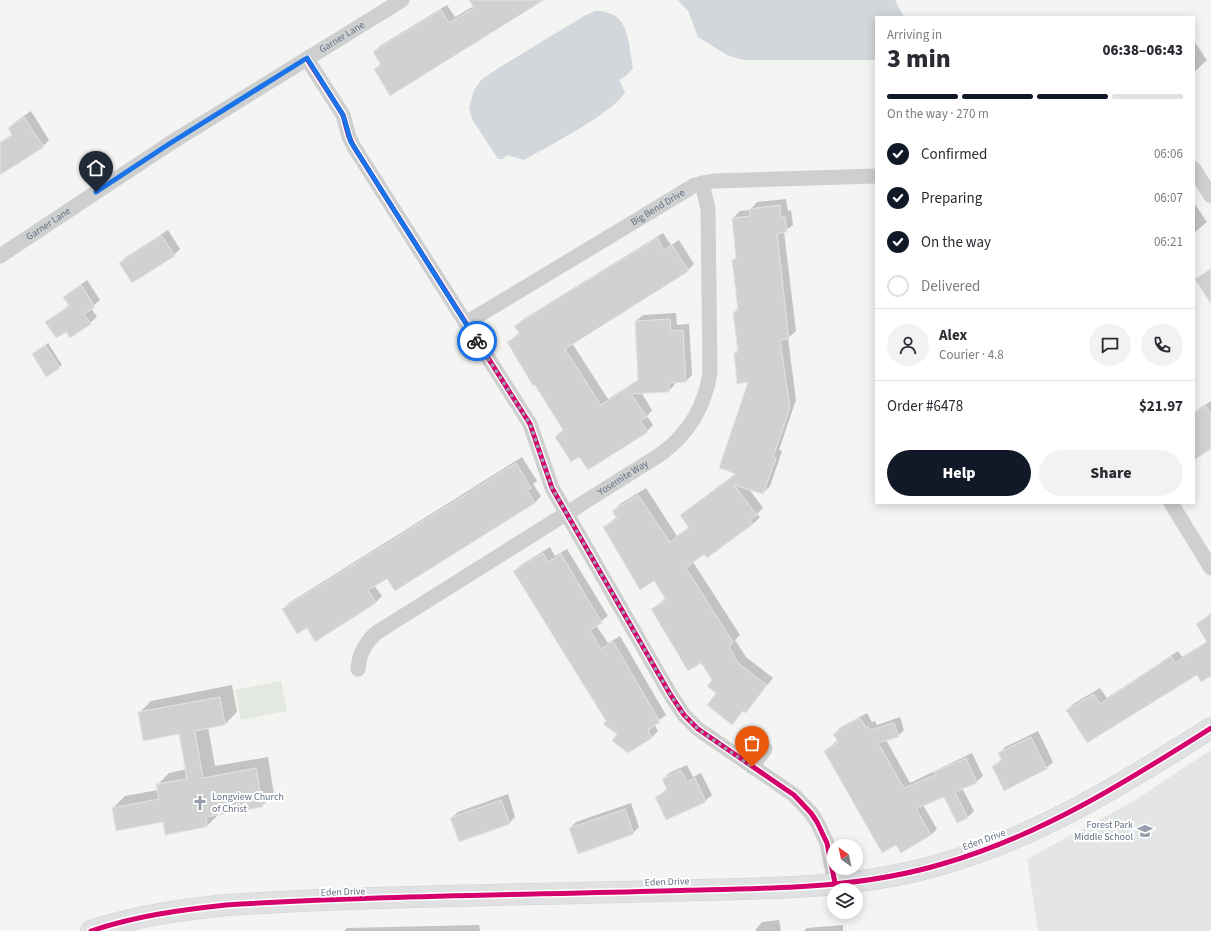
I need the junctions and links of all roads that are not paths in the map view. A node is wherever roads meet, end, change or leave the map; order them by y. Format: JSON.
{"nodes":[{"id":1,"x":402,"y":0,"type":"edge"},
{"id":2,"x":307,"y":58,"type":"junction"},
{"id":3,"x":1195,"y":171,"type":"edge"},
{"id":4,"x":875,"y":176,"type":"edge"},
{"id":5,"x":702,"y":183,"type":"junction"},
{"id":6,"x":1211,"y":196,"type":"edge"},
{"id":7,"x":0,"y":256,"type":"edge"},
{"id":8,"x":466,"y":323,"type":"junction"},
{"id":9,"x":1172,"y":504,"type":"edge"},
{"id":10,"x":566,"y":513,"type":"junction"},
{"id":11,"x":1211,"y":568,"type":"edge"},
{"id":12,"x":358,"y":669,"type":"dead end"},
{"id":13,"x":1211,"y":728,"type":"edge"},
{"id":14,"x":765,"y":749,"type":"dead end"},
{"id":15,"x":752,"y":767,"type":"junction"},
{"id":16,"x":835,"y":883,"type":"joint"},
{"id":17,"x":827,"y":884,"type":"edge"},
{"id":18,"x":91,"y":931,"type":"edge"}],
"edges":[{"from":1,"to":2,"type":"street","name":"Garner Lane"},
{"from":2,"to":7,"type":"street","name":"Garner Lane"},
{"from":2,"to":8,"type":"street"},
{"from":3,"to":6,"type":"street"},
{"from":4,"to":5,"type":"street","name":"Big Bend Drive"},
{"from":5,"to":8,"type":"street","name":"Big Bend Drive"},
{"from":5,"to":10,"type":"street","name":"Yosemite Way"},
{"from":8,"to":10,"type":"street"},
{"from":9,"to":11,"type":"street"},
{"from":10,"to":12,"type":"street","name":"Yosemite Way"},
{"from":10,"to":15,"type":"street"},
{"from":13,"to":16,"type":"street","name":"Eden Drive"},
{"from":14,"to":15,"type":"street"},
{"from":15,"to":16,"type":"street"},
{"from":17,"to":18,"type":"street","name":"Eden Drive"}]}
